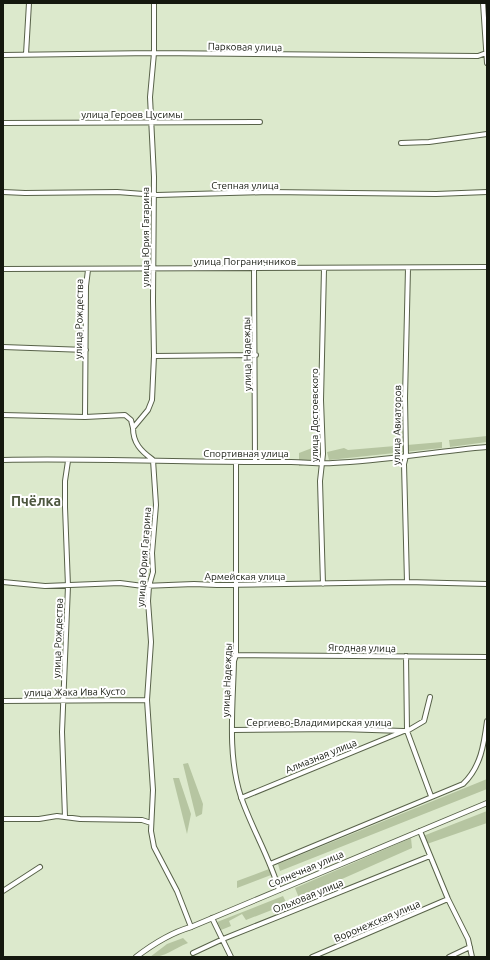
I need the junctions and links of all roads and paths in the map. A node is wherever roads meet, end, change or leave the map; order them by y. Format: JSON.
{"nodes":[{"id":1,"x":28,"y":3,"type":"edge"},
{"id":2,"x":154,"y":3,"type":"edge"},
{"id":3,"x":483,"y":3,"type":"edge"},
{"id":4,"x":154,"y":53,"type":"junction"},
{"id":5,"x":486,"y":53,"type":"edge"},
{"id":6,"x":26,"y":54,"type":"junction"},
{"id":7,"x":3,"y":55,"type":"edge"},
{"id":8,"x":487,"y":63,"type":"edge"},
{"id":9,"x":152,"y":122,"type":"junction"},
{"id":10,"x":260,"y":122,"type":"dead end"},
{"id":11,"x":3,"y":123,"type":"edge"},
{"id":12,"x":487,"y":134,"type":"edge"},
{"id":13,"x":401,"y":142,"type":"dead end"},
{"id":14,"x":3,"y":192,"type":"edge"},
{"id":15,"x":487,"y":192,"type":"edge"},
{"id":16,"x":154,"y":194,"type":"junction"},
{"id":17,"x":487,"y":267,"type":"edge"},
{"id":18,"x":408,"y":268,"type":"junction"},
{"id":19,"x":3,"y":269,"type":"edge"},
{"id":20,"x":254,"y":269,"type":"junction"},
{"id":21,"x":324,"y":269,"type":"junction"},
{"id":22,"x":88,"y":270,"type":"junction"},
{"id":23,"x":154,"y":270,"type":"junction"},
{"id":24,"x":3,"y":348,"type":"edge"},
{"id":25,"x":86,"y":350,"type":"junction"},
{"id":26,"x":256,"y":355,"type":"junction"},
{"id":27,"x":154,"y":356,"type":"junction"},
{"id":28,"x":3,"y":415,"type":"edge"},
{"id":29,"x":85,"y":417,"type":"junction"},
{"id":30,"x":133,"y":428,"type":"junction"},
{"id":31,"x":487,"y":447,"type":"edge"},
{"id":32,"x":406,"y":456,"type":"junction"},
{"id":33,"x":3,"y":460,"type":"edge"},
{"id":34,"x":153,"y":460,"type":"junction"},
{"id":35,"x":68,"y":461,"type":"junction"},
{"id":36,"x":255,"y":462,"type":"junction"},
{"id":37,"x":236,"y":463,"type":"junction"},
{"id":38,"x":322,"y":463,"type":"junction"},
{"id":39,"x":3,"y":582,"type":"edge"},
{"id":40,"x":407,"y":582,"type":"junction"},
{"id":41,"x":323,"y":584,"type":"junction"},
{"id":42,"x":487,"y":584,"type":"edge"},
{"id":43,"x":235,"y":585,"type":"junction"},
{"id":44,"x":68,"y":586,"type":"junction"},
{"id":45,"x":149,"y":586,"type":"junction"},
{"id":46,"x":236,"y":655,"type":"junction"},
{"id":47,"x":406,"y":656,"type":"junction"},
{"id":48,"x":487,"y":657,"type":"edge"},
{"id":49,"x":430,"y":697,"type":"dead end"},
{"id":50,"x":63,"y":699,"type":"junction"},
{"id":51,"x":147,"y":700,"type":"junction"},
{"id":52,"x":3,"y":701,"type":"edge"},
{"id":53,"x":487,"y":721,"type":"edge"},
{"id":54,"x":233,"y":730,"type":"junction"},
{"id":55,"x":406,"y":731,"type":"junction"},
{"id":56,"x":431,"y":796,"type":"junction"},
{"id":57,"x":241,"y":798,"type":"junction"},
{"id":58,"x":487,"y":803,"type":"edge"},
{"id":59,"x":65,"y":816,"type":"junction"},
{"id":60,"x":3,"y":819,"type":"edge"},
{"id":61,"x":151,"y":823,"type":"junction"},
{"id":62,"x":420,"y":831,"type":"junction"},
{"id":63,"x":430,"y":856,"type":"junction"},
{"id":64,"x":270,"y":864,"type":"junction"},
{"id":65,"x":40,"y":867,"type":"dead end"},
{"id":66,"x":279,"y":890,"type":"junction"},
{"id":67,"x":3,"y":892,"type":"edge"},
{"id":68,"x":448,"y":899,"type":"junction"},
{"id":69,"x":212,"y":918,"type":"junction"},
{"id":70,"x":191,"y":927,"type":"junction"},
{"id":71,"x":223,"y":939,"type":"junction"},
{"id":72,"x":470,"y":947,"type":"junction"},
{"id":73,"x":193,"y":954,"type":"dead end"},
{"id":74,"x":136,"y":957,"type":"edge"},
{"id":75,"x":231,"y":957,"type":"edge"},
{"id":76,"x":312,"y":957,"type":"edge"},
{"id":77,"x":449,"y":957,"type":"edge"},
{"id":78,"x":472,"y":957,"type":"edge"}],
"edges":[{"from":1,"to":6,"type":"street"},
{"from":2,"to":4,"type":"street","name":"улица Юрия Гагарина"},
{"from":3,"to":5,"type":"street"},
{"from":4,"to":5,"type":"street","name":"Парковая улица"},
{"from":4,"to":6,"type":"street","name":"Парковая улица"},
{"from":4,"to":9,"type":"street","name":"улица Юрия Гагарина"},
{"from":5,"to":8,"type":"street"},
{"from":6,"to":7,"type":"street","name":"Парковая улица"},
{"from":9,"to":10,"type":"street","name":"улица Героев Цусимы"},
{"from":9,"to":11,"type":"street","name":"улица Героев Цусимы"},
{"from":9,"to":16,"type":"street","name":"улица Юрия Гагарина"},
{"from":12,"to":13,"type":"street"},
{"from":14,"to":16,"type":"street","name":"Степная улица"},
{"from":15,"to":16,"type":"street","name":"Степная улица"},
{"from":16,"to":23,"type":"street","name":"улица Юрия Гагарина"},
{"from":17,"to":18,"type":"street","name":"улица Пограничников"},
{"from":18,"to":21,"type":"street","name":"улица Пограничников"},
{"from":18,"to":32,"type":"street","name":"улица Авиаторов"},
{"from":19,"to":22,"type":"street","name":"улица Пограничников"},
{"from":20,"to":21,"type":"street","name":"улица Пограничников"},
{"from":20,"to":23,"type":"street","name":"улица Пограничников"},
{"from":20,"to":26,"type":"street","name":"улица Надежды"},
{"from":21,"to":38,"type":"street","name":"улица Достоевского"},
{"from":22,"to":23,"type":"street","name":"улица Пограничников"},
{"from":22,"to":25,"type":"street","name":"улица Рождества"},
{"from":23,"to":27,"type":"street","name":"улица Юрия Гагарина"},
{"from":24,"to":25,"type":"street"},
{"from":25,"to":29,"type":"street","name":"улица Рождества"},
{"from":26,"to":27,"type":"street"},
{"from":26,"to":36,"type":"street","name":"улица Надежды"},
{"from":27,"to":30,"type":"street","name":"улица Юрия Гагарина"},
{"from":28,"to":29,"type":"street"},
{"from":29,"to":30,"type":"street"},
{"from":30,"to":34,"type":"street"},
{"from":31,"to":32,"type":"street","name":"Спортивная улица"},
{"from":32,"to":38,"type":"street","name":"Спортивная улица"},
{"from":32,"to":40,"type":"street","name":"улица Авиаторов"},
{"from":33,"to":35,"type":"street","name":"Спортивная улица"},
{"from":34,"to":35,"type":"street","name":"Спортивная улица"},
{"from":34,"to":37,"type":"street","name":"Спортивная улица"},
{"from":34,"to":45,"type":"street","name":"улица Юрия Гагарина"},
{"from":35,"to":44,"type":"street","name":"улица Рождества"},
{"from":36,"to":37,"type":"street","name":"Спортивная улица"},
{"from":36,"to":38,"type":"street","name":"Спортивная улица"},
{"from":37,"to":43,"type":"street","name":"улица Надежды"},
{"from":38,"to":41,"type":"street","name":"улица Достоевского"},
{"from":39,"to":44,"type":"street","name":"Армейская улица"},
{"from":40,"to":41,"type":"street","name":"Армейская улица"},
{"from":40,"to":42,"type":"street","name":"Армейская улица"},
{"from":41,"to":43,"type":"street","name":"Армейская улица"},
{"from":43,"to":45,"type":"street","name":"Армейская улица"},
{"from":43,"to":46,"type":"street","name":"улица Надежды"},
{"from":44,"to":45,"type":"street","name":"Армейская улица"},
{"from":44,"to":50,"type":"street","name":"улица Рождества"},
{"from":45,"to":51,"type":"street","name":"улица Юрия Гагарина"},
{"from":46,"to":47,"type":"street","name":"Ягодная улица"},
{"from":46,"to":54,"type":"street","name":"улица Надежды"},
{"from":47,"to":48,"type":"street","name":"Ягодная улица"},
{"from":47,"to":55,"type":"street"},
{"from":49,"to":55,"type":"street","name":"Алмазная улица"},
{"from":50,"to":51,"type":"street","name":"улица Жака Ива Кусто"},
{"from":50,"to":52,"type":"street","name":"улица Жака Ива Кусто"},
{"from":50,"to":59,"type":"street","name":"улица Рождества"},
{"from":51,"to":61,"type":"street","name":"улица Юрия Гагарина"},
{"from":53,"to":56,"type":"street"},
{"from":54,"to":55,"type":"street","name":"Сергиево-Владимирская улица"},
{"from":54,"to":57,"type":"street","name":"улица Надежды"},
{"from":55,"to":56,"type":"street"},
{"from":55,"to":57,"type":"street","name":"Алмазная улица"},
{"from":56,"to":64,"type":"street"},
{"from":57,"to":64,"type":"street","name":"улица Надежды"},
{"from":58,"to":62,"type":"street","name":"Солнечная улица"},
{"from":59,"to":60,"type":"street"},
{"from":59,"to":61,"type":"street"},
{"from":61,"to":70,"type":"street","name":"улица Юрия Гагарина"},
{"from":62,"to":63,"type":"street"},
{"from":62,"to":66,"type":"street","name":"Солнечная улица"},
{"from":63,"to":68,"type":"street"},
{"from":63,"to":71,"type":"street","name":"Ольховая улица"},
{"from":64,"to":66,"type":"street","name":"улица Надежды"},
{"from":65,"to":67,"type":"street"},
{"from":66,"to":69,"type":"street","name":"Солнечная улица"},
{"from":68,"to":72,"type":"street"},
{"from":68,"to":76,"type":"street","name":"Воронежская улица"},
{"from":69,"to":70,"type":"street","name":"Солнечная улица"},
{"from":69,"to":71,"type":"street"},
{"from":70,"to":74,"type":"street","name":"Солнечная улица"},
{"from":71,"to":73,"type":"street","name":"Ольховая улица"},
{"from":71,"to":75,"type":"street"},
{"from":72,"to":77,"type":"street"},
{"from":72,"to":78,"type":"street"}]}
